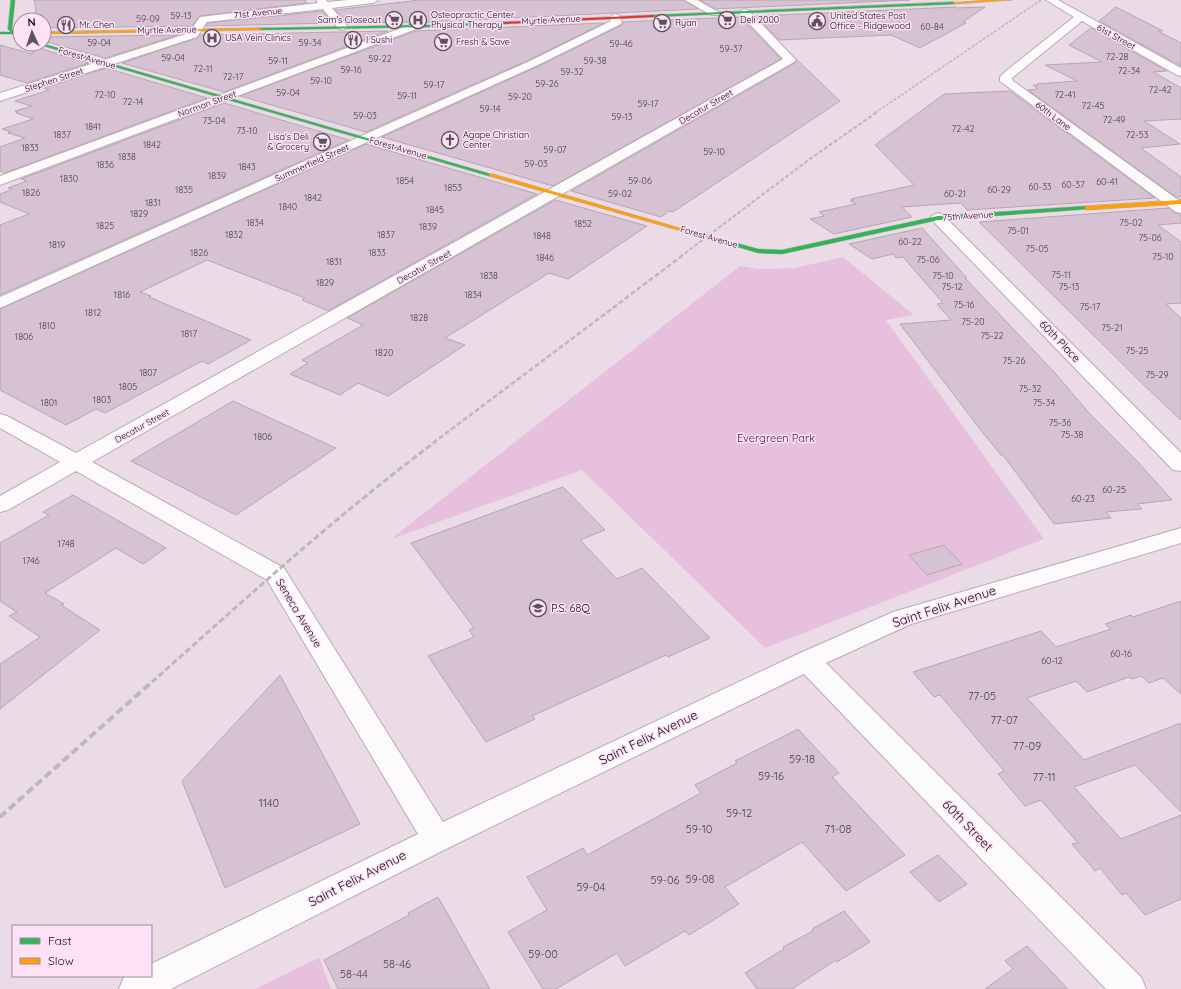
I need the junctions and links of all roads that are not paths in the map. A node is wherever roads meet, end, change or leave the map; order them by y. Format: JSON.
{"nodes":[{"id":1,"x":13,"y":0,"type":"edge"},
{"id":2,"x":373,"y":0,"type":"edge"},
{"id":3,"x":690,"y":0,"type":"edge"},
{"id":4,"x":998,"y":0,"type":"edge"},
{"id":5,"x":1010,"y":0,"type":"edge"},
{"id":6,"x":1052,"y":0,"type":"edge"},
{"id":7,"x":324,"y":3,"type":"edge"},
{"id":8,"x":744,"y":12,"type":"junction"},
{"id":9,"x":715,"y":13,"type":"junction"},
{"id":10,"x":615,"y":17,"type":"junction"},
{"id":11,"x":1082,"y":18,"type":"junction"},
{"id":12,"x":415,"y":26,"type":"junction"},
{"id":13,"x":343,"y":27,"type":"junction"},
{"id":14,"x":12,"y":30,"type":"edge"},
{"id":15,"x":197,"y":30,"type":"junction"},
{"id":16,"x":0,"y":33,"type":"edge"},
{"id":17,"x":52,"y":33,"type":"edge"},
{"id":18,"x":12,"y":34,"type":"edge"},
{"id":19,"x":52,"y":48,"type":"edge"},
{"id":20,"x":105,"y":64,"type":"junction"},
{"id":21,"x":1181,"y":73,"type":"edge"},
{"id":22,"x":0,"y":97,"type":"edge"},
{"id":23,"x":224,"y":98,"type":"junction"},
{"id":24,"x":366,"y":139,"type":"junction"},
{"id":25,"x":0,"y":181,"type":"edge"},
{"id":26,"x":554,"y":193,"type":"junction"},
{"id":27,"x":1178,"y":204,"type":"edge"},
{"id":28,"x":938,"y":218,"type":"junction"},
{"id":29,"x":758,"y":251,"type":"joint"},
{"id":30,"x":0,"y":304,"type":"edge"},
{"id":31,"x":0,"y":420,"type":"edge"},
{"id":32,"x":78,"y":462,"type":"junction"},
{"id":33,"x":1181,"y":465,"type":"edge"},
{"id":34,"x":0,"y":505,"type":"edge"},
{"id":35,"x":1181,"y":535,"type":"edge"},
{"id":36,"x":807,"y":661,"type":"junction"},
{"id":37,"x":437,"y":838,"type":"junction"},
{"id":38,"x":136,"y":989,"type":"edge"},
{"id":39,"x":1129,"y":989,"type":"edge"}],
"edges":[{"from":1,"to":14,"type":"street"},
{"from":2,"to":7,"type":"street","name":"71st Avenue"},
{"from":3,"to":9,"type":"street"},
{"from":4,"to":5,"type":"street","name":"Myrtle Avenue"},
{"from":4,"to":8,"type":"street","name":"Myrtle Avenue"},
{"from":6,"to":11,"type":"street","name":"61st Street"},
{"from":7,"to":13,"type":"street"},
{"from":7,"to":15,"type":"street","name":"71st Avenue"},
{"from":8,"to":9,"type":"street","name":"Myrtle Avenue"},
{"from":8,"to":26,"type":"street","name":"Decatur Street"},
{"from":9,"to":10,"type":"street","name":"Myrtle Avenue"},
{"from":10,"to":12,"type":"street","name":"Myrtle Avenue"},
{"from":10,"to":24,"type":"street","name":"Summerfield Street"},
{"from":11,"to":21,"type":"street","name":"61st Street"},
{"from":11,"to":27,"type":"street","name":"60th Lane"},
{"from":12,"to":13,"type":"street","name":"Myrtle Avenue"},
{"from":12,"to":23,"type":"street","name":"Norman Street"},
{"from":13,"to":15,"type":"street","name":"Myrtle Avenue"},
{"from":15,"to":17,"type":"street","name":"Myrtle Avenue"},
{"from":15,"to":20,"type":"street","name":"Stephen Street"},
{"from":16,"to":18,"type":"street"},
{"from":19,"to":20,"type":"street","name":"Forest Avenue"},
{"from":20,"to":22,"type":"street","name":"Stephen Street"},
{"from":20,"to":23,"type":"street","name":"Forest Avenue"},
{"from":23,"to":24,"type":"street","name":"Forest Avenue"},
{"from":23,"to":25,"type":"street","name":"Norman Street"},
{"from":24,"to":26,"type":"street","name":"Forest Avenue"},
{"from":24,"to":30,"type":"street","name":"Summerfield Street"},
{"from":26,"to":29,"type":"street","name":"Forest Avenue"},
{"from":26,"to":32,"type":"street","name":"Decatur Street"},
{"from":27,"to":28,"type":"street","name":"75th Avenue"},
{"from":28,"to":29,"type":"street","name":"75th Avenue"},
{"from":28,"to":33,"type":"street","name":"60th Place"},
{"from":31,"to":32,"type":"street","name":"Seneca Avenue"},
{"from":32,"to":34,"type":"street","name":"Decatur Street"},
{"from":32,"to":37,"type":"street","name":"Seneca Avenue"},
{"from":35,"to":36,"type":"street","name":"Saint Felix Avenue"},
{"from":36,"to":37,"type":"street","name":"Saint Felix Avenue"},
{"from":36,"to":39,"type":"street","name":"60th Street"},
{"from":37,"to":38,"type":"street","name":"Saint Felix Avenue"}]}
